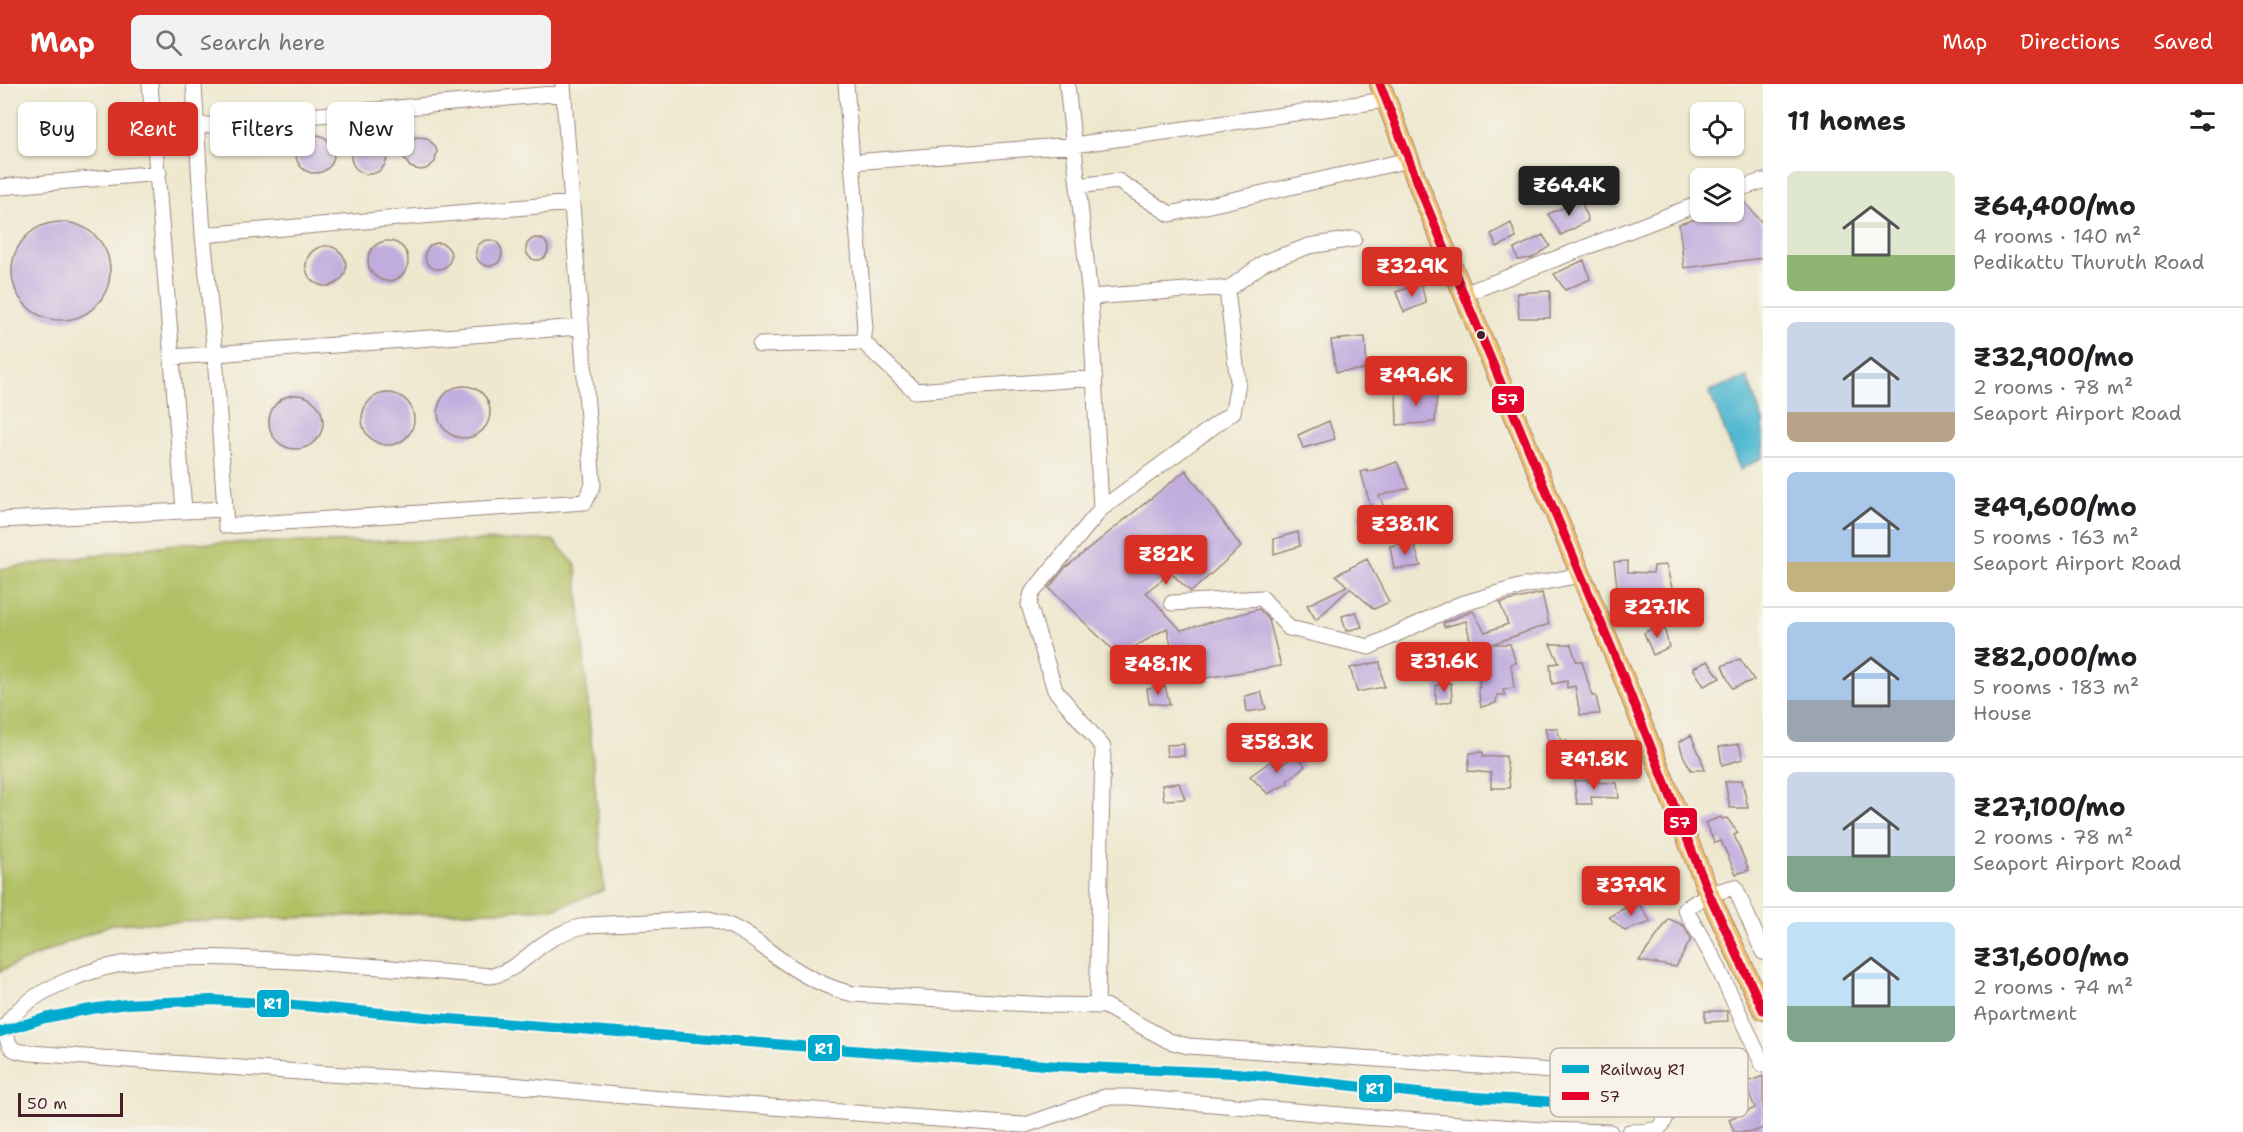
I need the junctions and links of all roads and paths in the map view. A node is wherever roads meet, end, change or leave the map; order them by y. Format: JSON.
{"nodes":[{"id":1,"x":150,"y":84,"type":"edge"},
{"id":2,"x":194,"y":84,"type":"edge"},
{"id":3,"x":846,"y":84,"type":"edge"},
{"id":4,"x":1067,"y":84,"type":"edge"},
{"id":5,"x":563,"y":89,"type":"edge"},
{"id":6,"x":1383,"y":92,"type":"edge"},
{"id":7,"x":195,"y":102,"type":"edge"},
{"id":8,"x":198,"y":126,"type":"edge"},
{"id":9,"x":198,"y":144,"type":"edge"},
{"id":10,"x":1074,"y":145,"type":"junction"},
{"id":11,"x":1409,"y":160,"type":"junction"},
{"id":12,"x":853,"y":162,"type":"junction"},
{"id":13,"x":159,"y":173,"type":"junction"},
{"id":14,"x":1763,"y":181,"type":"edge"},
{"id":15,"x":1078,"y":186,"type":"junction"},
{"id":16,"x":0,"y":187,"type":"edge"},
{"id":17,"x":1744,"y":187,"type":"edge"},
{"id":18,"x":572,"y":203,"type":"junction"},
{"id":19,"x":1690,"y":207,"type":"edge"},
{"id":20,"x":203,"y":235,"type":"junction"},
{"id":21,"x":1354,"y":239,"type":"dead end"},
{"id":22,"x":1227,"y":290,"type":"junction"},
{"id":23,"x":1464,"y":294,"type":"junction"},
{"id":24,"x":1090,"y":297,"type":"junction"},
{"id":25,"x":580,"y":327,"type":"junction"},
{"id":26,"x":863,"y":342,"type":"junction"},
{"id":27,"x":760,"y":345,"type":"dead end"},
{"id":28,"x":215,"y":354,"type":"junction"},
{"id":29,"x":173,"y":357,"type":"junction"},
{"id":30,"x":1095,"y":378,"type":"junction"},
{"id":31,"x":225,"y":509,"type":"junction"},
{"id":32,"x":1101,"y":509,"type":"junction"},
{"id":33,"x":184,"y":510,"type":"junction"},
{"id":34,"x":0,"y":520,"type":"edge"},
{"id":35,"x":1581,"y":575,"type":"junction"},
{"id":36,"x":1172,"y":603,"type":"dead end"},
{"id":37,"x":1709,"y":894,"type":"junction"},
{"id":38,"x":1763,"y":952,"type":"edge"},
{"id":39,"x":1097,"y":1005,"type":"junction"},
{"id":40,"x":1763,"y":1010,"type":"edge"},
{"id":41,"x":1763,"y":1065,"type":"edge"},
{"id":42,"x":1550,"y":1071,"type":"edge"},
{"id":43,"x":1665,"y":1117,"type":"edge"},
{"id":44,"x":1610,"y":1132,"type":"edge"},
{"id":45,"x":1629,"y":1132,"type":"edge"}],
"edges":[{"from":1,"to":13,"type":"street"},
{"from":2,"to":7,"type":"street"},
{"from":3,"to":12,"type":"street"},
{"from":4,"to":10,"type":"street"},
{"from":5,"to":8,"type":"street"},
{"from":5,"to":18,"type":"street"},
{"from":6,"to":10,"type":"street"},
{"from":6,"to":11,"type":"main road"},
{"from":9,"to":20,"type":"street"},
{"from":10,"to":12,"type":"street"},
{"from":10,"to":15,"type":"street"},
{"from":11,"to":15,"type":"street"},
{"from":11,"to":23,"type":"main road"},
{"from":12,"to":26,"type":"street"},
{"from":13,"to":16,"type":"street"},
{"from":13,"to":29,"type":"street"},
{"from":14,"to":17,"type":"street"},
{"from":15,"to":24,"type":"street"},
{"from":18,"to":20,"type":"street"},
{"from":18,"to":25,"type":"street"},
{"from":19,"to":23,"type":"street"},
{"from":20,"to":28,"type":"street"},
{"from":21,"to":22,"type":"street"},
{"from":22,"to":24,"type":"street"},
{"from":22,"to":32,"type":"street"},
{"from":23,"to":35,"type":"main road"},
{"from":24,"to":30,"type":"street"},
{"from":25,"to":28,"type":"street"},
{"from":25,"to":31,"type":"street"},
{"from":26,"to":27,"type":"street"},
{"from":26,"to":30,"type":"street"},
{"from":28,"to":29,"type":"street"},
{"from":28,"to":31,"type":"street"},
{"from":29,"to":33,"type":"street"},
{"from":30,"to":32,"type":"street"},
{"from":31,"to":33,"type":"street"},
{"from":32,"to":39,"type":"street"},
{"from":33,"to":34,"type":"street"},
{"from":35,"to":36,"type":"street"},
{"from":35,"to":37,"type":"main road"},
{"from":37,"to":38,"type":"street"},
{"from":37,"to":40,"type":"main road"},
{"from":37,"to":41,"type":"street"},
{"from":39,"to":42,"type":"street"},
{"from":39,"to":44,"type":"street"},
{"from":43,"to":45,"type":"street"}]}
